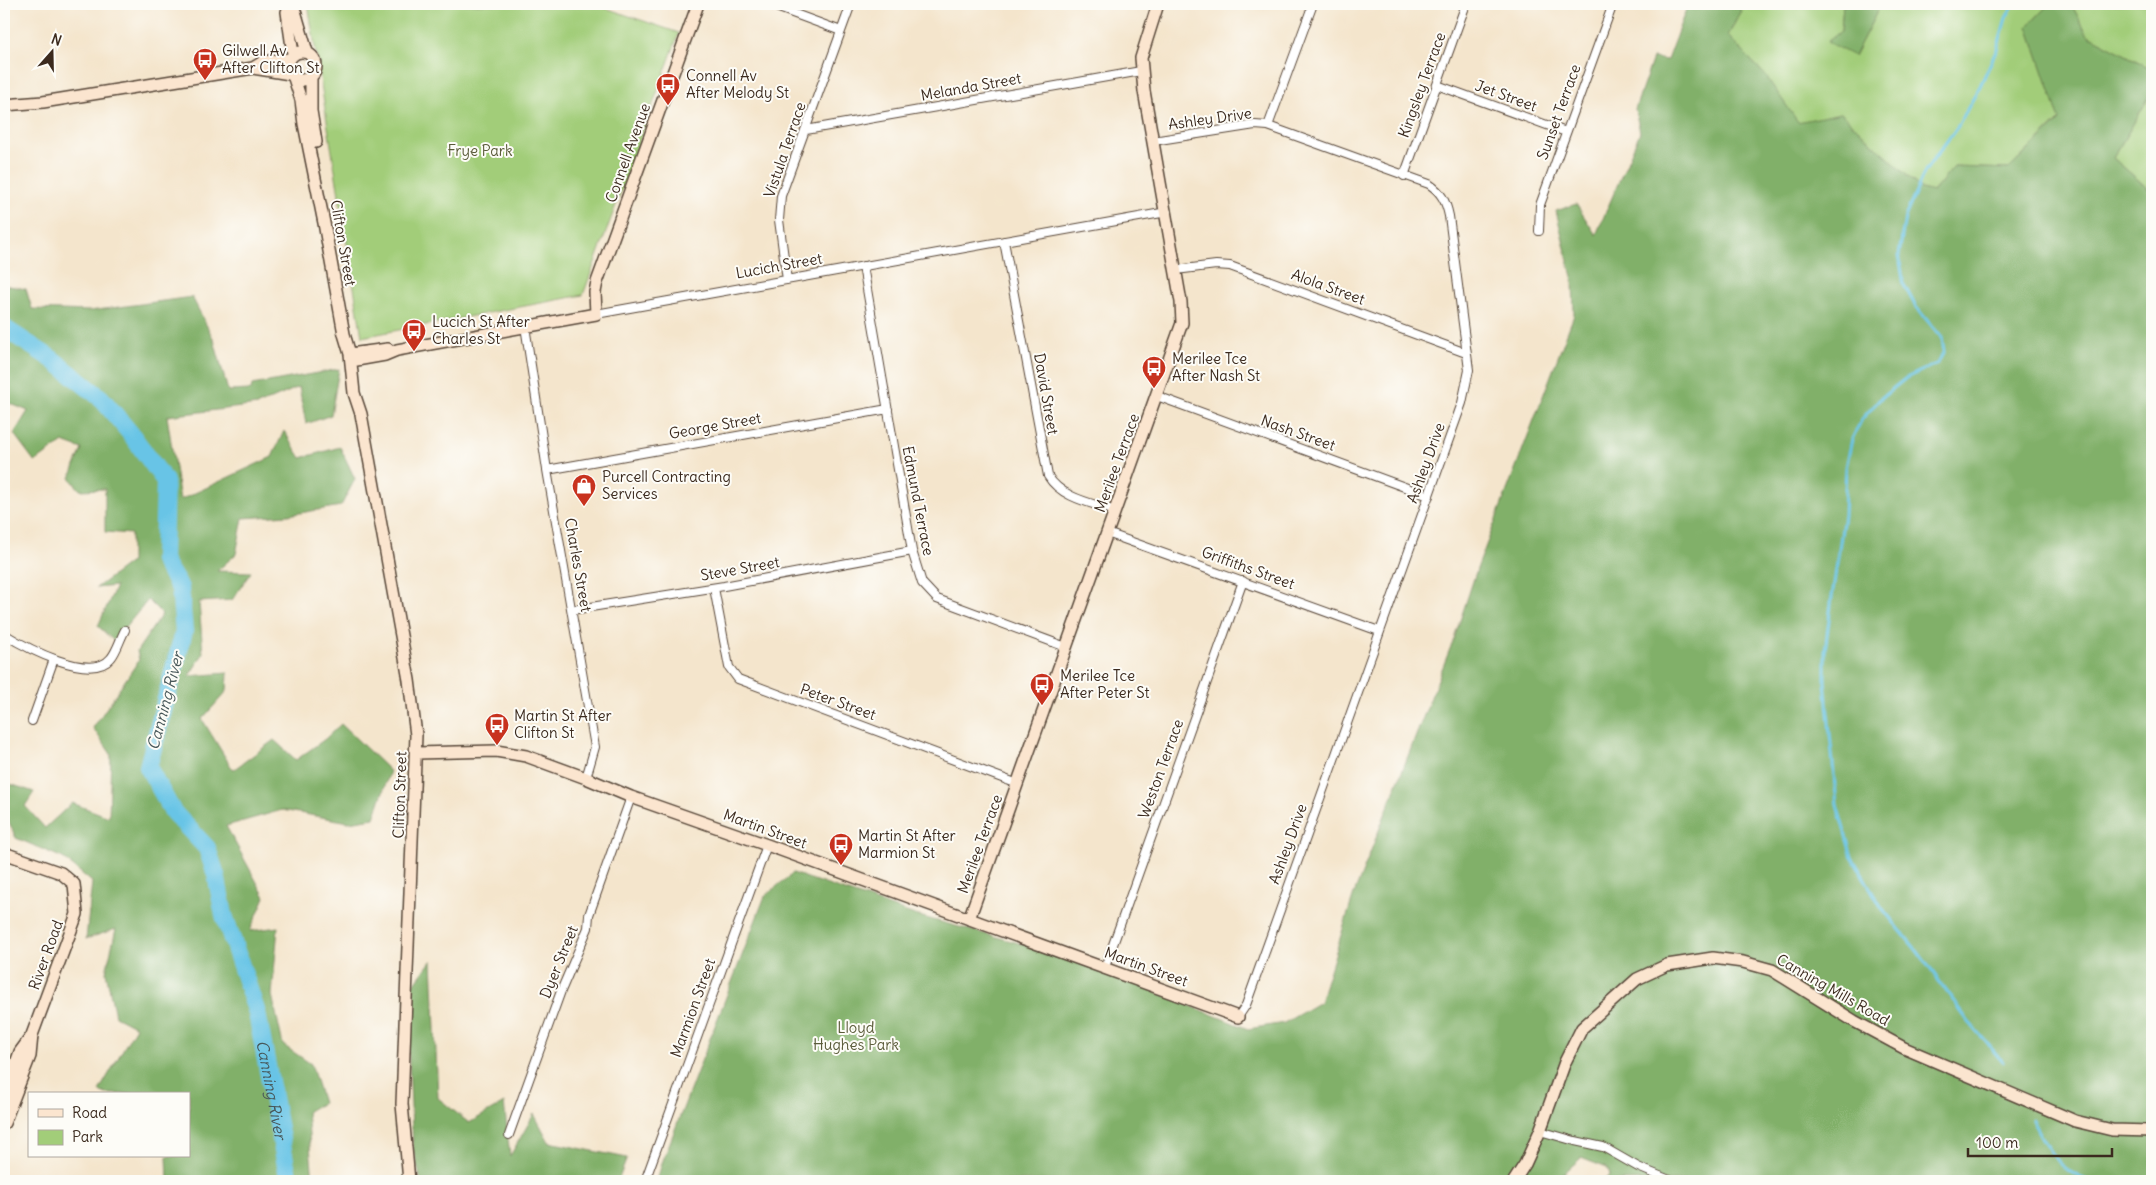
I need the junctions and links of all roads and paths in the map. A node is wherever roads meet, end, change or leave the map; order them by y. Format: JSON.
{"nodes":[{"id":1,"x":698,"y":4,"type":"edge"},
{"id":2,"x":768,"y":4,"type":"edge"},
{"id":3,"x":851,"y":4,"type":"edge"},
{"id":4,"x":1158,"y":4,"type":"edge"},
{"id":5,"x":1313,"y":4,"type":"edge"},
{"id":6,"x":1466,"y":4,"type":"edge"},
{"id":7,"x":1613,"y":4,"type":"edge"},
{"id":8,"x":290,"y":5,"type":"edge"},
{"id":9,"x":841,"y":31,"type":"junction"},
{"id":10,"x":307,"y":52,"type":"junction"},
{"id":11,"x":291,"y":56,"type":"junction"},
{"id":12,"x":253,"y":68,"type":"junction"},
{"id":13,"x":1141,"y":71,"type":"junction"},
{"id":14,"x":292,"y":76,"type":"junction"},
{"id":15,"x":311,"y":77,"type":"junction"},
{"id":16,"x":1437,"y":85,"type":"junction"},
{"id":17,"x":4,"y":106,"type":"edge"},
{"id":18,"x":1268,"y":126,"type":"junction"},
{"id":19,"x":806,"y":130,"type":"junction"},
{"id":20,"x":1566,"y":132,"type":"junction"},
{"id":21,"x":1153,"y":141,"type":"junction"},
{"id":22,"x":1404,"y":176,"type":"junction"},
{"id":23,"x":1167,"y":212,"type":"junction"},
{"id":24,"x":1539,"y":231,"type":"dead end"},
{"id":25,"x":1004,"y":241,"type":"junction"},
{"id":26,"x":863,"y":266,"type":"junction"},
{"id":27,"x":1176,"y":270,"type":"junction"},
{"id":28,"x":787,"y":280,"type":"junction"},
{"id":29,"x":596,"y":314,"type":"junction"},
{"id":30,"x":525,"y":326,"type":"junction"},
{"id":31,"x":1466,"y":353,"type":"junction"},
{"id":32,"x":354,"y":357,"type":"junction"},
{"id":33,"x":1157,"y":396,"type":"junction"},
{"id":34,"x":888,"y":409,"type":"junction"},
{"id":35,"x":547,"y":470,"type":"junction"},
{"id":36,"x":1429,"y":496,"type":"junction"},
{"id":37,"x":1115,"y":511,"type":"junction"},
{"id":38,"x":1107,"y":533,"type":"junction"},
{"id":39,"x":912,"y":551,"type":"junction"},
{"id":40,"x":1243,"y":581,"type":"junction"},
{"id":41,"x":714,"y":588,"type":"junction"},
{"id":42,"x":572,"y":610,"type":"junction"},
{"id":43,"x":125,"y":630,"type":"dead end"},
{"id":44,"x":1379,"y":631,"type":"junction"},
{"id":45,"x":4,"y":634,"type":"edge"},
{"id":46,"x":1066,"y":647,"type":"junction"},
{"id":47,"x":54,"y":659,"type":"junction"},
{"id":48,"x":32,"y":721,"type":"dead end"},
{"id":49,"x":417,"y":753,"type":"junction"},
{"id":50,"x":586,"y":778,"type":"junction"},
{"id":51,"x":1018,"y":784,"type":"junction"},
{"id":52,"x":631,"y":797,"type":"junction"},
{"id":53,"x":767,"y":845,"type":"junction"},
{"id":54,"x":4,"y":853,"type":"edge"},
{"id":55,"x":969,"y":920,"type":"junction"},
{"id":56,"x":1105,"y":967,"type":"junction"},
{"id":57,"x":1238,"y":1017,"type":"joint"},
{"id":58,"x":6,"y":1091,"type":"edge"},
{"id":59,"x":4,"y":1123,"type":"edge"},
{"id":60,"x":1540,"y":1130,"type":"junction"},
{"id":61,"x":2152,"y":1131,"type":"edge"},
{"id":62,"x":509,"y":1135,"type":"dead end"},
{"id":63,"x":409,"y":1181,"type":"edge"},
{"id":64,"x":645,"y":1181,"type":"edge"},
{"id":65,"x":1514,"y":1181,"type":"edge"},
{"id":66,"x":1672,"y":1181,"type":"edge"}],
"edges":[{"from":1,"to":29,"type":"main road","name":"Connell Avenue"},
{"from":2,"to":9,"type":"street"},
{"from":3,"to":9,"type":"street","name":"Vistula Terrace"},
{"from":4,"to":13,"type":"main road","name":"Merilee Terrace"},
{"from":5,"to":18,"type":"street"},
{"from":6,"to":16,"type":"street","name":"Kingsley Terrace"},
{"from":7,"to":20,"type":"street","name":"Sunset Terrace"},
{"from":8,"to":10,"type":"main road"},
{"from":8,"to":11,"type":"main road"},
{"from":9,"to":19,"type":"street","name":"Vistula Terrace"},
{"from":10,"to":11,"type":"main road"},
{"from":10,"to":15,"type":"main road"},
{"from":11,"to":12,"type":"main road"},
{"from":11,"to":14,"type":"main road"},
{"from":12,"to":14,"type":"main road"},
{"from":12,"to":17,"type":"main road"},
{"from":13,"to":19,"type":"street","name":"Melanda Street"},
{"from":13,"to":21,"type":"main road","name":"Merilee Terrace"},
{"from":14,"to":15,"type":"main road"},
{"from":14,"to":32,"type":"main road","name":"Clifton Street"},
{"from":15,"to":32,"type":"main road","name":"Clifton Street"},
{"from":16,"to":20,"type":"street","name":"Jet Street"},
{"from":16,"to":22,"type":"street","name":"Kingsley Terrace"},
{"from":18,"to":21,"type":"street","name":"Ashley Drive"},
{"from":18,"to":22,"type":"street","name":"Ashley Drive"},
{"from":19,"to":28,"type":"street","name":"Vistula Terrace"},
{"from":20,"to":24,"type":"street","name":"Sunset Terrace"},
{"from":21,"to":23,"type":"main road","name":"Merilee Terrace"},
{"from":22,"to":31,"type":"street","name":"Ashley Drive"},
{"from":23,"to":25,"type":"street","name":"Lucich Street"},
{"from":23,"to":27,"type":"main road","name":"Merilee Terrace"},
{"from":25,"to":26,"type":"street","name":"Lucich Street"},
{"from":25,"to":37,"type":"street","name":"David Street"},
{"from":26,"to":28,"type":"street","name":"Lucich Street"},
{"from":26,"to":34,"type":"street","name":"Edmund Terrace"},
{"from":27,"to":31,"type":"street","name":"Alola Street"},
{"from":27,"to":33,"type":"main road","name":"Merilee Terrace"},
{"from":28,"to":29,"type":"street","name":"Lucich Street"},
{"from":29,"to":30,"type":"main road","name":"Lucich Street"},
{"from":30,"to":32,"type":"main road","name":"Lucich Street"},
{"from":30,"to":35,"type":"street","name":"Charles Street"},
{"from":31,"to":36,"type":"street","name":"Ashley Drive"},
{"from":32,"to":49,"type":"main road","name":"Clifton Street"},
{"from":33,"to":36,"type":"street","name":"Nash Street"},
{"from":33,"to":37,"type":"main road","name":"Merilee Terrace"},
{"from":34,"to":35,"type":"street","name":"George Street"},
{"from":34,"to":39,"type":"street","name":"Edmund Terrace"},
{"from":35,"to":42,"type":"street","name":"Charles Street"},
{"from":36,"to":44,"type":"street","name":"Ashley Drive"},
{"from":37,"to":38,"type":"main road","name":"Merilee Terrace"},
{"from":38,"to":40,"type":"street","name":"Griffiths Street"},
{"from":38,"to":46,"type":"main road","name":"Merilee Terrace"},
{"from":39,"to":41,"type":"street","name":"Steve Street"},
{"from":39,"to":46,"type":"street","name":"Edmund Terrace"},
{"from":40,"to":44,"type":"street","name":"Griffiths Street"},
{"from":40,"to":56,"type":"street","name":"Weston Terrace"},
{"from":41,"to":42,"type":"street","name":"Steve Street"},
{"from":41,"to":51,"type":"street","name":"Peter Street"},
{"from":42,"to":50,"type":"street","name":"Charles Street"},
{"from":43,"to":47,"type":"street"},
{"from":44,"to":57,"type":"street","name":"Ashley Drive"},
{"from":45,"to":47,"type":"street"},
{"from":46,"to":51,"type":"main road","name":"Merilee Terrace"},
{"from":47,"to":48,"type":"street"},
{"from":49,"to":50,"type":"main road","name":"Martin Street"},
{"from":49,"to":63,"type":"main road","name":"Clifton Street"},
{"from":50,"to":52,"type":"main road","name":"Martin Street"},
{"from":51,"to":55,"type":"main road","name":"Merilee Terrace"},
{"from":52,"to":53,"type":"main road","name":"Martin Street"},
{"from":52,"to":62,"type":"street","name":"Dyer Street"},
{"from":53,"to":55,"type":"main road","name":"Martin Street"},
{"from":53,"to":64,"type":"street","name":"Marmion Street"},
{"from":54,"to":58,"type":"main road","name":"River Road"},
{"from":55,"to":56,"type":"main road","name":"Martin Street"},
{"from":56,"to":57,"type":"main road","name":"Martin Street"},
{"from":58,"to":59,"type":"main road","name":"River Road"},
{"from":60,"to":61,"type":"main road","name":"Canning Mills Road"},
{"from":60,"to":65,"type":"main road","name":"Canning Mills Road"},
{"from":60,"to":66,"type":"street"}]}
